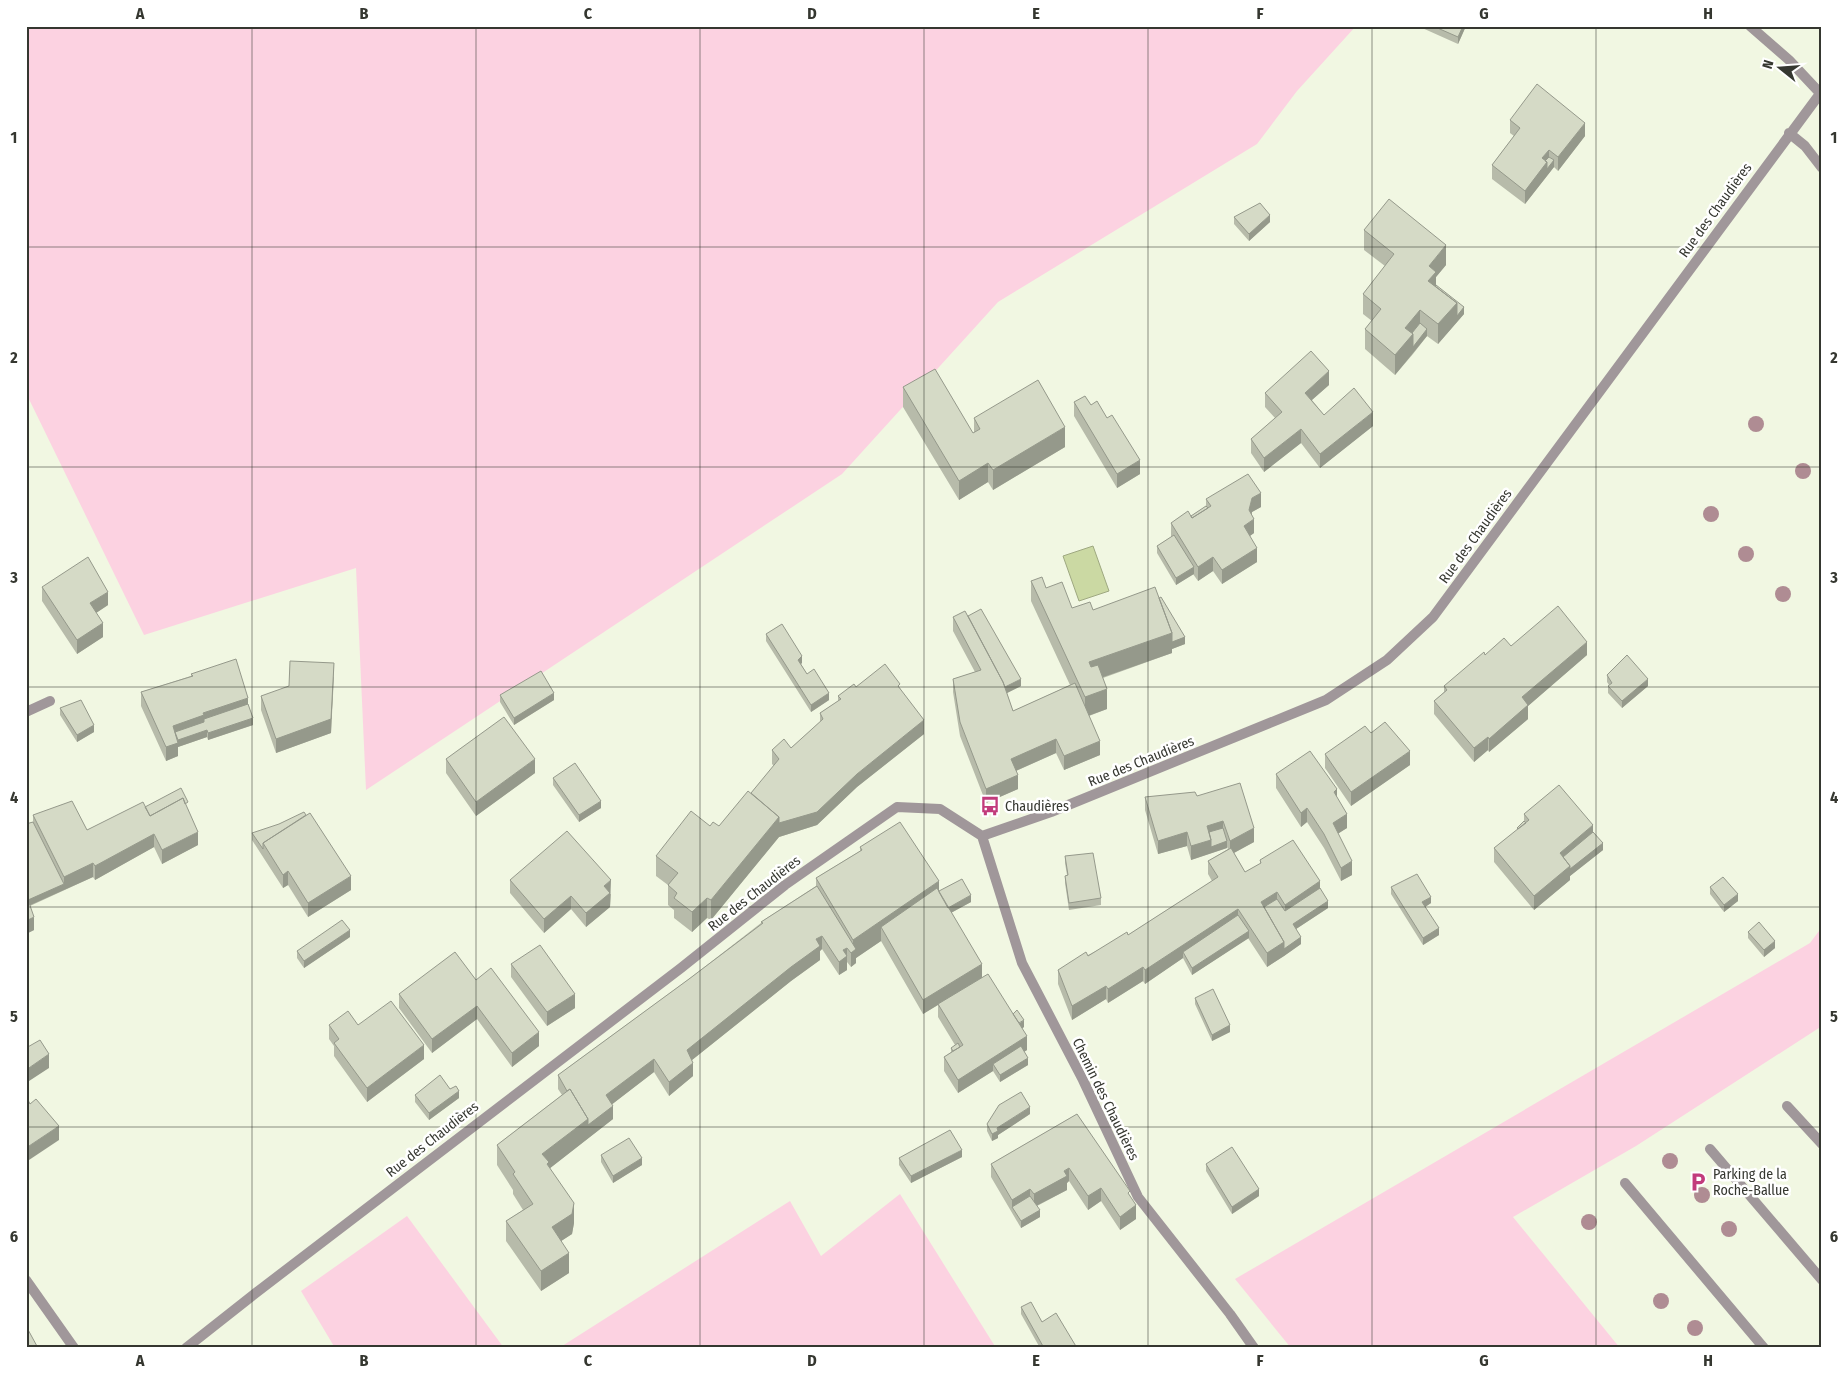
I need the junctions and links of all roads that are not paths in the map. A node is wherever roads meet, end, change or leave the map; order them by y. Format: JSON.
{"nodes":[{"id":1,"x":1750,"y":26,"type":"edge"},
{"id":2,"x":1821,"y":91,"type":"edge"},
{"id":3,"x":1789,"y":133,"type":"junction"},
{"id":4,"x":1822,"y":168,"type":"edge"},
{"id":5,"x":50,"y":701,"type":"dead end"},
{"id":6,"x":26,"y":712,"type":"edge"},
{"id":7,"x":982,"y":836,"type":"junction"},
{"id":8,"x":1787,"y":1106,"type":"dead end"},
{"id":9,"x":1822,"y":1144,"type":"edge"},
{"id":10,"x":1710,"y":1149,"type":"dead end"},
{"id":11,"x":1625,"y":1183,"type":"dead end"},
{"id":12,"x":26,"y":1280,"type":"edge"},
{"id":13,"x":1822,"y":1280,"type":"edge"},
{"id":14,"x":74,"y":1348,"type":"edge"},
{"id":15,"x":186,"y":1348,"type":"edge"},
{"id":16,"x":1254,"y":1348,"type":"edge"},
{"id":17,"x":1764,"y":1348,"type":"edge"}],
"edges":[{"from":1,"to":2,"type":"street"},
{"from":2,"to":3,"type":"street","name":"Rue des Chaudières"},
{"from":3,"to":4,"type":"street"},
{"from":3,"to":7,"type":"street","name":"Rue des Chaudières"},
{"from":5,"to":6,"type":"street"},
{"from":7,"to":15,"type":"street","name":"Rue des Chaudières"},
{"from":7,"to":16,"type":"street","name":"Chemin des Chaudières"},
{"from":8,"to":9,"type":"street"},
{"from":10,"to":13,"type":"street"},
{"from":11,"to":17,"type":"street"},
{"from":12,"to":14,"type":"street"}]}
